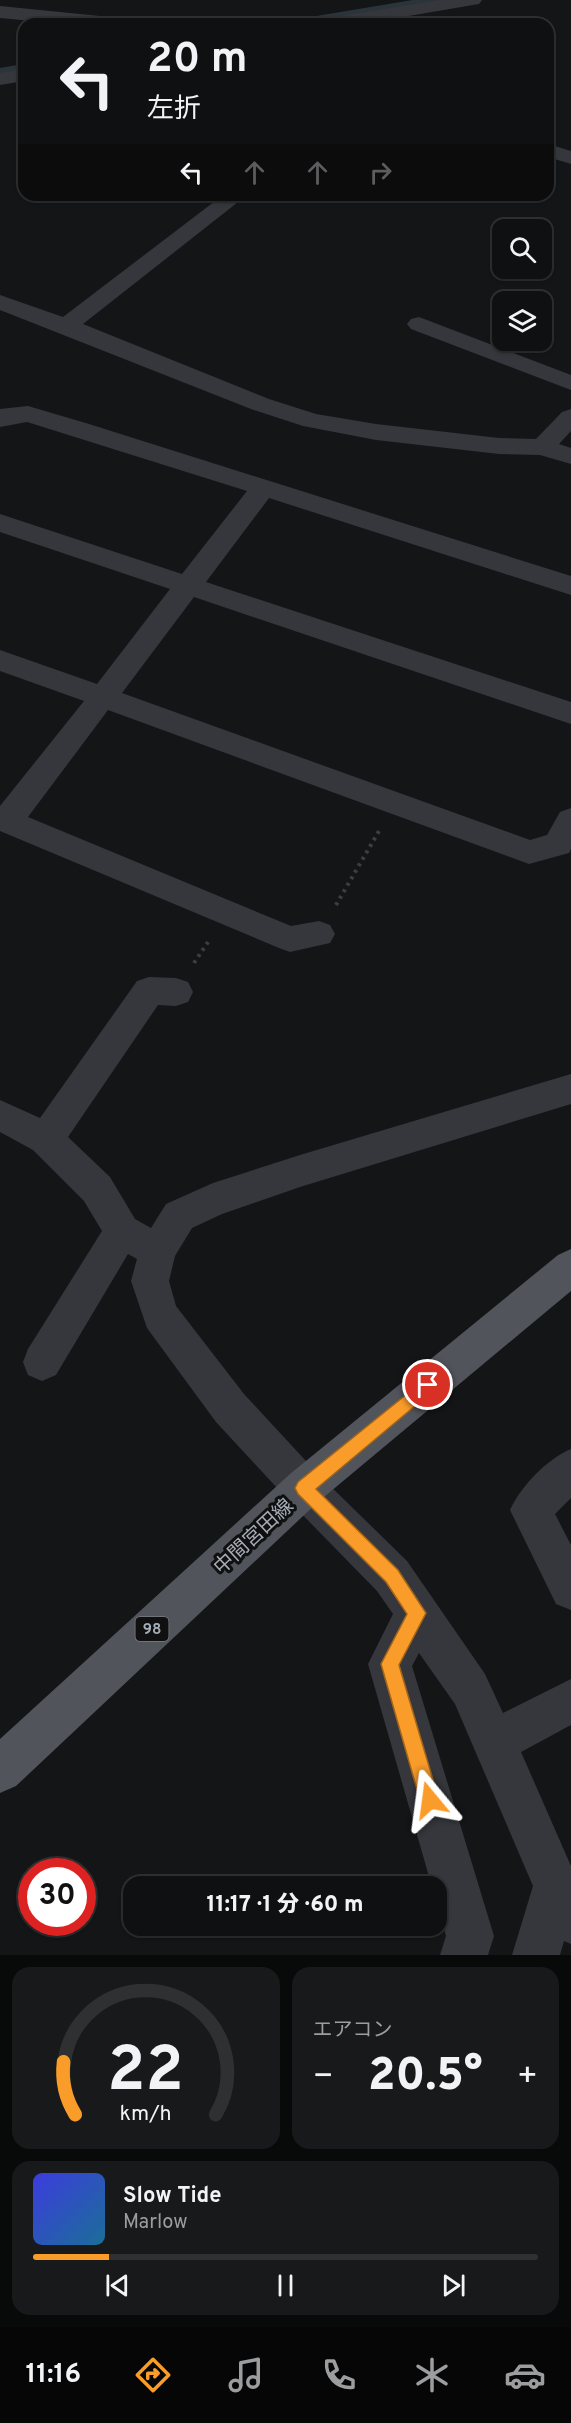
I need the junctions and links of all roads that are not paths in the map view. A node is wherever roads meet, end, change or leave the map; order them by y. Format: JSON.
{"nodes":[{"id":1,"x":473,"y":0,"type":"edge"},
{"id":2,"x":482,"y":0,"type":"edge"},
{"id":3,"x":26,"y":8,"type":"edge"},
{"id":4,"x":0,"y":12,"type":"edge"},
{"id":5,"x":85,"y":18,"type":"edge"},
{"id":6,"x":364,"y":18,"type":"edge"},
{"id":7,"x":460,"y":18,"type":"dead end"},
{"id":8,"x":18,"y":76,"type":"edge"},
{"id":9,"x":0,"y":79,"type":"edge"},
{"id":10,"x":554,"y":152,"type":"edge"},
{"id":11,"x":571,"y":158,"type":"edge"},
{"id":12,"x":228,"y":201,"type":"edge"},
{"id":13,"x":2,"y":306,"type":"edge"},
{"id":14,"x":419,"y":324,"type":"dead end"},
{"id":15,"x":66,"y":326,"type":"junction"},
{"id":16,"x":571,"y":383,"type":"edge"},
{"id":17,"x":571,"y":417,"type":"edge"},
{"id":18,"x":0,"y":418,"type":"edge"},
{"id":19,"x":542,"y":447,"type":"junction"},
{"id":20,"x":571,"y":456,"type":"edge"},
{"id":21,"x":262,"y":489,"type":"junction"},
{"id":22,"x":0,"y":523,"type":"edge"},
{"id":23,"x":571,"y":586,"type":"edge"},
{"id":24,"x":189,"y":587,"type":"junction"},
{"id":25,"x":0,"y":660,"type":"edge"},
{"id":26,"x":104,"y":698,"type":"junction"},
{"id":27,"x":571,"y":713,"type":"edge"},
{"id":28,"x":4,"y":819,"type":"edge"},
{"id":29,"x":571,"y":820,"type":"edge"},
{"id":30,"x":319,"y":934,"type":"road end"},
{"id":31,"x":176,"y":992,"type":"road end"},
{"id":32,"x":571,"y":1089,"type":"edge"},
{"id":33,"x":0,"y":1115,"type":"edge"},
{"id":34,"x":46,"y":1139,"type":"junction"},
{"id":35,"x":122,"y":1231,"type":"junction"},
{"id":36,"x":158,"y":1251,"type":"junction"},
{"id":37,"x":571,"y":1267,"type":"edge"},
{"id":38,"x":42,"y":1362,"type":"dead end"},
{"id":39,"x":571,"y":1469,"type":"edge"},
{"id":40,"x":304,"y":1488,"type":"junction"},
{"id":41,"x":571,"y":1589,"type":"edge"},
{"id":42,"x":417,"y":1613,"type":"junction"},
{"id":43,"x":571,"y":1701,"type":"edge"},
{"id":44,"x":493,"y":1743,"type":"junction"},
{"id":45,"x":0,"y":1770,"type":"edge"},
{"id":46,"x":566,"y":1897,"type":"edge"},
{"id":47,"x":464,"y":1955,"type":"edge"},
{"id":48,"x":536,"y":1955,"type":"edge"}],
"edges":[{"from":1,"to":6,"type":"street"},
{"from":2,"to":7,"type":"street"},
{"from":3,"to":4,"type":"street"},
{"from":3,"to":5,"type":"street"},
{"from":8,"to":9,"type":"street"},
{"from":10,"to":11,"type":"street"},
{"from":12,"to":15,"type":"street"},
{"from":13,"to":15,"type":"street"},
{"from":14,"to":16,"type":"street"},
{"from":15,"to":19,"type":"street"},
{"from":17,"to":19,"type":"street"},
{"from":18,"to":21,"type":"street"},
{"from":19,"to":20,"type":"street"},
{"from":21,"to":23,"type":"street"},
{"from":21,"to":24,"type":"street"},
{"from":22,"to":24,"type":"street"},
{"from":24,"to":26,"type":"street"},
{"from":24,"to":27,"type":"street"},
{"from":25,"to":26,"type":"street"},
{"from":26,"to":28,"type":"street"},
{"from":26,"to":29,"type":"street"},
{"from":28,"to":30,"type":"street"},
{"from":31,"to":34,"type":"street"},
{"from":32,"to":36,"type":"street"},
{"from":33,"to":34,"type":"street"},
{"from":34,"to":35,"type":"street"},
{"from":35,"to":36,"type":"street"},
{"from":35,"to":38,"type":"street"},
{"from":36,"to":40,"type":"street"},
{"from":37,"to":40,"type":"main road","name":"中間宮田線","number":"98"},
{"from":39,"to":41,"type":"street"},
{"from":40,"to":42,"type":"street"},
{"from":40,"to":45,"type":"main road","name":"中間宮田線","number":"98"},
{"from":42,"to":44,"type":"street"},
{"from":42,"to":47,"type":"street"},
{"from":43,"to":44,"type":"street"},
{"from":44,"to":46,"type":"street"},
{"from":46,"to":48,"type":"street"}]}
